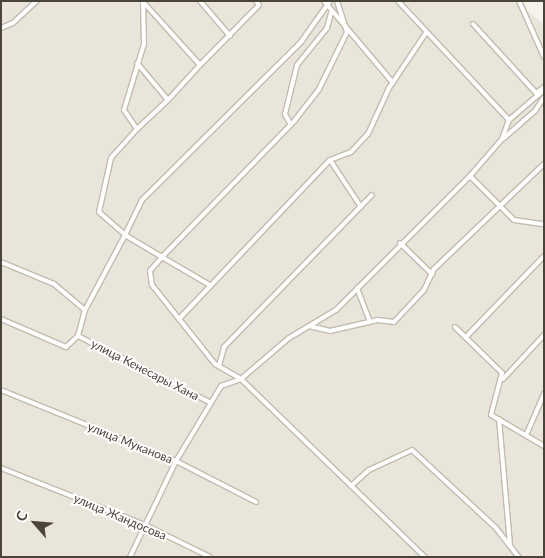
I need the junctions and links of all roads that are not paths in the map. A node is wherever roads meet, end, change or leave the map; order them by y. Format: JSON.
{"nodes":[{"id":1,"x":36,"y":1,"type":"edge"},
{"id":2,"x":200,"y":1,"type":"edge"},
{"id":3,"x":324,"y":1,"type":"edge"},
{"id":4,"x":330,"y":1,"type":"edge"},
{"id":5,"x":337,"y":1,"type":"edge"},
{"id":6,"x":398,"y":1,"type":"edge"},
{"id":7,"x":519,"y":1,"type":"edge"},
{"id":8,"x":144,"y":2,"type":"edge"},
{"id":9,"x":259,"y":2,"type":"edge"},
{"id":10,"x":326,"y":8,"type":"junction"},
{"id":11,"x":331,"y":13,"type":"junction"},
{"id":12,"x":473,"y":24,"type":"dead end"},
{"id":13,"x":1,"y":28,"type":"edge"},
{"id":14,"x":348,"y":32,"type":"junction"},
{"id":15,"x":426,"y":33,"type":"junction"},
{"id":16,"x":230,"y":36,"type":"junction"},
{"id":17,"x":544,"y":57,"type":"edge"},
{"id":18,"x":138,"y":63,"type":"junction"},
{"id":19,"x":200,"y":65,"type":"junction"},
{"id":20,"x":393,"y":83,"type":"junction"},
{"id":21,"x":544,"y":89,"type":"edge"},
{"id":22,"x":536,"y":93,"type":"junction"},
{"id":23,"x":544,"y":97,"type":"edge"},
{"id":24,"x":168,"y":100,"type":"junction"},
{"id":25,"x":509,"y":120,"type":"junction"},
{"id":26,"x":291,"y":125,"type":"junction"},
{"id":27,"x":137,"y":129,"type":"junction"},
{"id":28,"x":502,"y":139,"type":"junction"},
{"id":29,"x":330,"y":160,"type":"junction"},
{"id":30,"x":544,"y":164,"type":"edge"},
{"id":31,"x":470,"y":176,"type":"junction"},
{"id":32,"x":372,"y":195,"type":"dead end"},
{"id":33,"x":361,"y":206,"type":"junction"},
{"id":34,"x":502,"y":208,"type":"junction"},
{"id":35,"x":544,"y":224,"type":"edge"},
{"id":36,"x":125,"y":235,"type":"junction"},
{"id":37,"x":400,"y":243,"type":"junction"},
{"id":38,"x":544,"y":256,"type":"edge"},
{"id":39,"x":162,"y":257,"type":"junction"},
{"id":40,"x":1,"y":262,"type":"edge"},
{"id":41,"x":432,"y":274,"type":"junction"},
{"id":42,"x":208,"y":284,"type":"junction"},
{"id":43,"x":357,"y":288,"type":"junction"},
{"id":44,"x":85,"y":310,"type":"junction"},
{"id":45,"x":1,"y":319,"type":"edge"},
{"id":46,"x":179,"y":319,"type":"junction"},
{"id":47,"x":370,"y":322,"type":"junction"},
{"id":48,"x":309,"y":326,"type":"junction"},
{"id":49,"x":455,"y":327,"type":"dead end"},
{"id":50,"x":544,"y":335,"type":"edge"},
{"id":51,"x":78,"y":336,"type":"junction"},
{"id":52,"x":466,"y":337,"type":"junction"},
{"id":53,"x":219,"y":366,"type":"junction"},
{"id":54,"x":241,"y":379,"type":"junction"},
{"id":55,"x":502,"y":380,"type":"junction"},
{"id":56,"x":1,"y":390,"type":"edge"},
{"id":57,"x":544,"y":394,"type":"edge"},
{"id":58,"x":209,"y":402,"type":"junction"},
{"id":59,"x":500,"y":419,"type":"junction"},
{"id":60,"x":527,"y":433,"type":"junction"},
{"id":61,"x":544,"y":446,"type":"edge"},
{"id":62,"x":176,"y":461,"type":"junction"},
{"id":63,"x":1,"y":468,"type":"edge"},
{"id":64,"x":351,"y":486,"type":"junction"},
{"id":65,"x":256,"y":502,"type":"dead end"},
{"id":66,"x":145,"y":525,"type":"junction"},
{"id":67,"x":510,"y":544,"type":"junction"},
{"id":68,"x":130,"y":557,"type":"edge"},
{"id":69,"x":210,"y":557,"type":"edge"},
{"id":70,"x":425,"y":557,"type":"edge"},
{"id":71,"x":519,"y":557,"type":"edge"}],
"edges":[{"from":1,"to":13,"type":"street"},
{"from":2,"to":16,"type":"street"},
{"from":3,"to":10,"type":"street"},
{"from":4,"to":10,"type":"street"},
{"from":5,"to":14,"type":"street"},
{"from":6,"to":15,"type":"street"},
{"from":7,"to":17,"type":"street"},
{"from":8,"to":18,"type":"street"},
{"from":8,"to":19,"type":"street"},
{"from":9,"to":16,"type":"street"},
{"from":10,"to":11,"type":"street"},
{"from":10,"to":36,"type":"street"},
{"from":11,"to":14,"type":"street"},
{"from":11,"to":26,"type":"street"},
{"from":12,"to":22,"type":"street"},
{"from":14,"to":20,"type":"street"},
{"from":14,"to":26,"type":"street"},
{"from":15,"to":20,"type":"street"},
{"from":15,"to":25,"type":"street"},
{"from":16,"to":19,"type":"street"},
{"from":18,"to":24,"type":"street"},
{"from":18,"to":27,"type":"street"},
{"from":19,"to":24,"type":"street"},
{"from":20,"to":29,"type":"street"},
{"from":21,"to":22,"type":"street"},
{"from":22,"to":25,"type":"street"},
{"from":23,"to":28,"type":"street"},
{"from":24,"to":27,"type":"street"},
{"from":25,"to":28,"type":"street"},
{"from":26,"to":39,"type":"street"},
{"from":27,"to":36,"type":"street"},
{"from":28,"to":31,"type":"street"},
{"from":29,"to":33,"type":"street"},
{"from":29,"to":42,"type":"street"},
{"from":30,"to":34,"type":"street"},
{"from":31,"to":34,"type":"street"},
{"from":31,"to":37,"type":"street"},
{"from":32,"to":33,"type":"street"},
{"from":33,"to":53,"type":"street"},
{"from":34,"to":35,"type":"street"},
{"from":34,"to":41,"type":"street"},
{"from":36,"to":39,"type":"street"},
{"from":36,"to":44,"type":"street"},
{"from":37,"to":41,"type":"street"},
{"from":37,"to":43,"type":"street"},
{"from":38,"to":52,"type":"street"},
{"from":39,"to":42,"type":"street"},
{"from":39,"to":46,"type":"street"},
{"from":40,"to":44,"type":"street"},
{"from":41,"to":47,"type":"street"},
{"from":42,"to":46,"type":"street"},
{"from":43,"to":47,"type":"street"},
{"from":43,"to":48,"type":"street"},
{"from":44,"to":51,"type":"street"},
{"from":45,"to":51,"type":"street","name":"улица Кенесары Хана"},
{"from":46,"to":53,"type":"street"},
{"from":47,"to":48,"type":"street"},
{"from":48,"to":54,"type":"street"},
{"from":49,"to":52,"type":"street"},
{"from":50,"to":55,"type":"street"},
{"from":51,"to":58,"type":"street","name":"улица Кенесары Хана"},
{"from":52,"to":55,"type":"street"},
{"from":53,"to":54,"type":"street"},
{"from":54,"to":58,"type":"street"},
{"from":54,"to":64,"type":"street"},
{"from":55,"to":59,"type":"street"},
{"from":56,"to":62,"type":"street","name":"улица Муканова"},
{"from":57,"to":60,"type":"street"},
{"from":58,"to":62,"type":"street"},
{"from":59,"to":60,"type":"street"},
{"from":59,"to":67,"type":"street"},
{"from":60,"to":61,"type":"street"},
{"from":62,"to":65,"type":"street","name":"улица Муканова"},
{"from":62,"to":66,"type":"street"},
{"from":63,"to":66,"type":"street","name":"улица Жандосова"},
{"from":64,"to":67,"type":"street"},
{"from":64,"to":70,"type":"street"},
{"from":66,"to":68,"type":"street"},
{"from":66,"to":69,"type":"street","name":"улица Жандосова"},
{"from":67,"to":71,"type":"street"}]}
